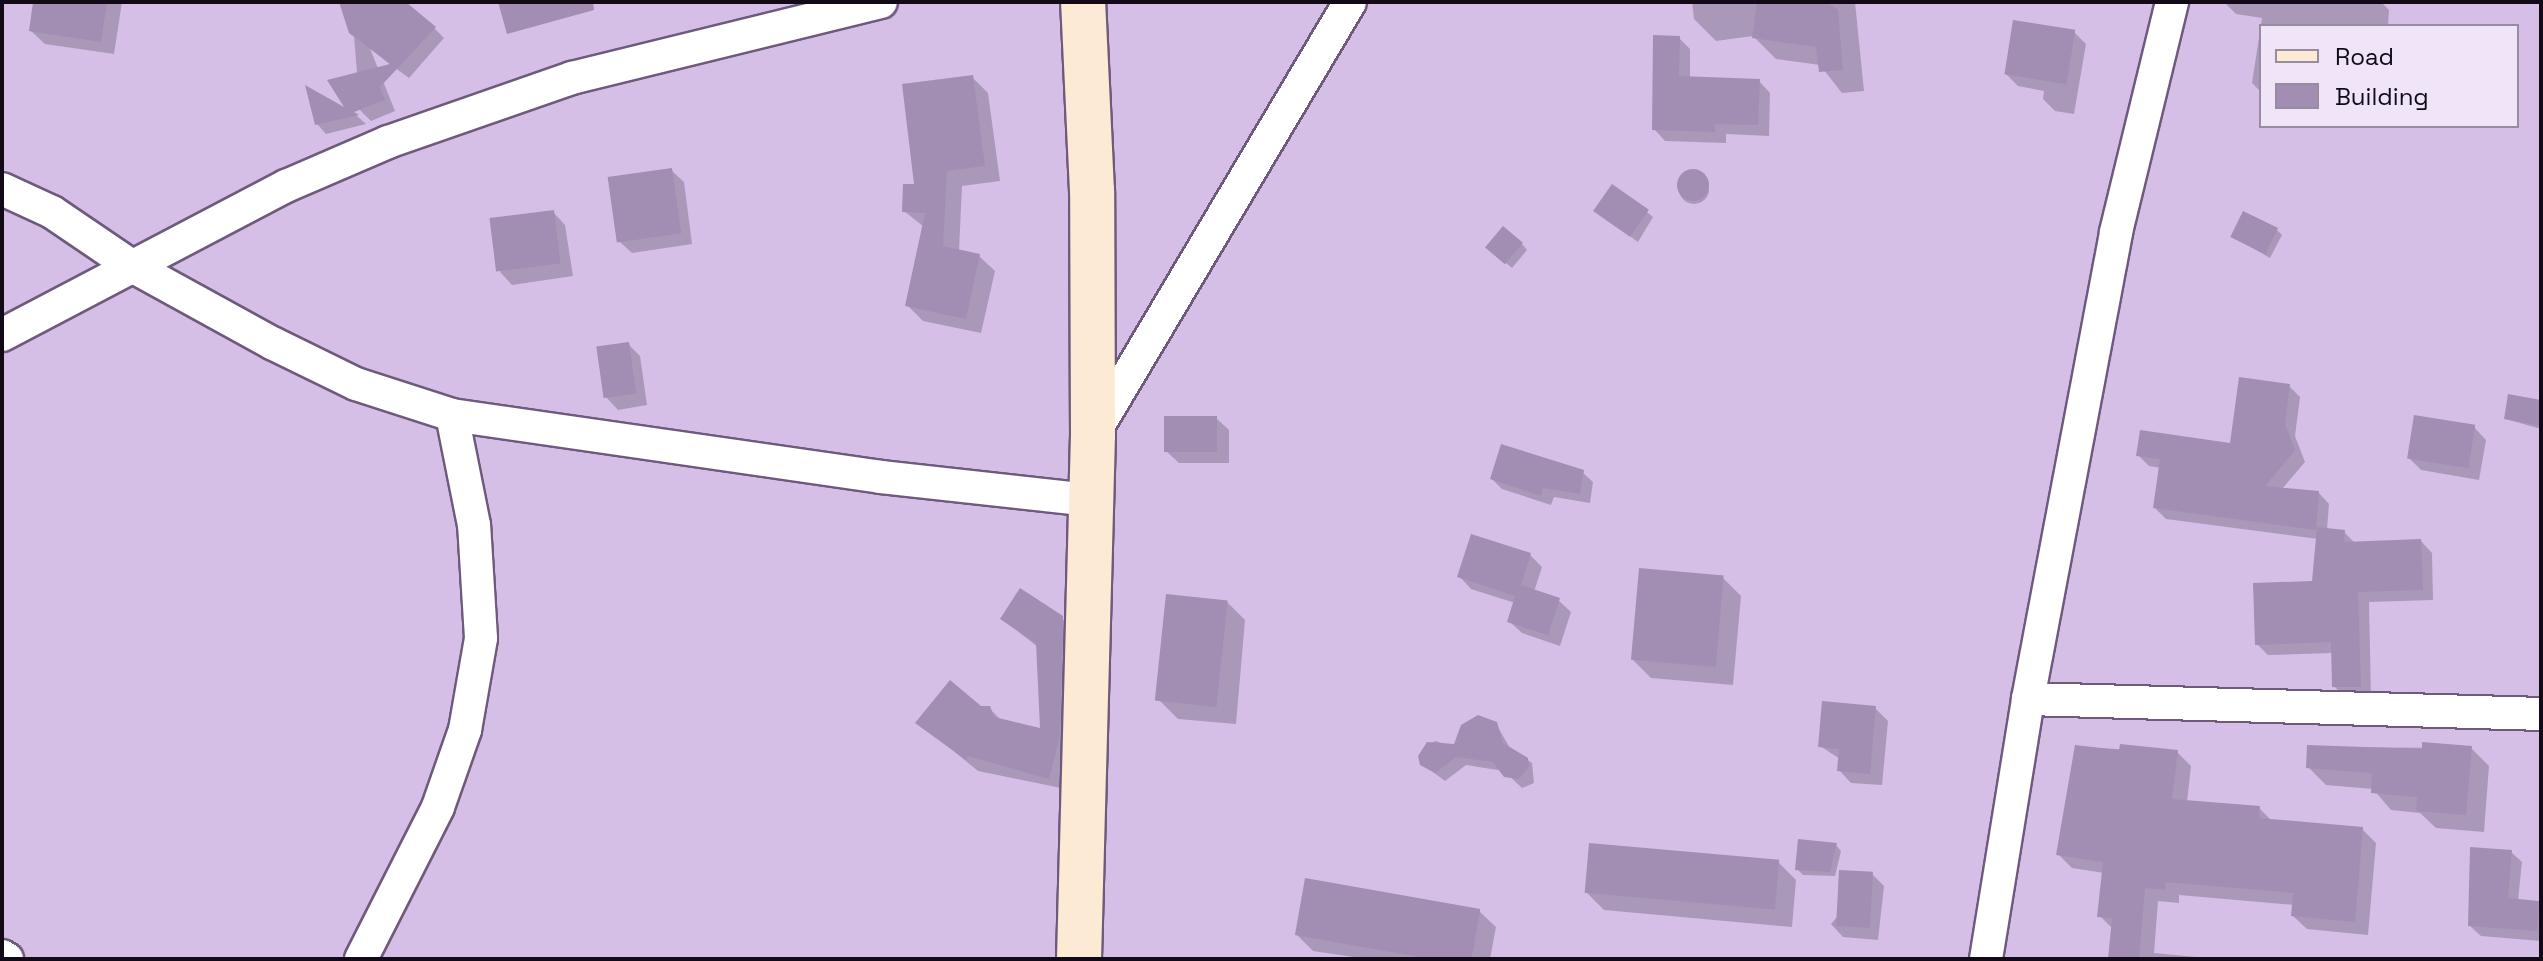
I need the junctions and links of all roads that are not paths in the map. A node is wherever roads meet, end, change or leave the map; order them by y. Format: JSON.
{"nodes":[{"id":1,"x":881,"y":2,"type":"edge"},
{"id":2,"x":1083,"y":2,"type":"edge"},
{"id":3,"x":1350,"y":2,"type":"edge"},
{"id":4,"x":2172,"y":2,"type":"edge"},
{"id":5,"x":2,"y":189,"type":"edge"},
{"id":6,"x":130,"y":265,"type":"junction"},
{"id":7,"x":2,"y":335,"type":"edge"},
{"id":8,"x":452,"y":415,"type":"junction"},
{"id":9,"x":1093,"y":435,"type":"junction"},
{"id":10,"x":1091,"y":500,"type":"junction"},
{"id":11,"x":2028,"y":699,"type":"junction"},
{"id":12,"x":2541,"y":714,"type":"edge"},
{"id":13,"x":361,"y":959,"type":"edge"},
{"id":14,"x":1079,"y":959,"type":"edge"},
{"id":15,"x":1986,"y":959,"type":"edge"}],
"edges":[{"from":1,"to":6,"type":"street"},
{"from":2,"to":9,"type":"main road"},
{"from":3,"to":9,"type":"street"},
{"from":4,"to":11,"type":"street"},
{"from":5,"to":6,"type":"street"},
{"from":6,"to":7,"type":"street"},
{"from":6,"to":8,"type":"street"},
{"from":8,"to":10,"type":"street"},
{"from":8,"to":13,"type":"street"},
{"from":9,"to":10,"type":"main road"},
{"from":10,"to":14,"type":"main road"},
{"from":11,"to":12,"type":"street"},
{"from":11,"to":15,"type":"street"}]}
